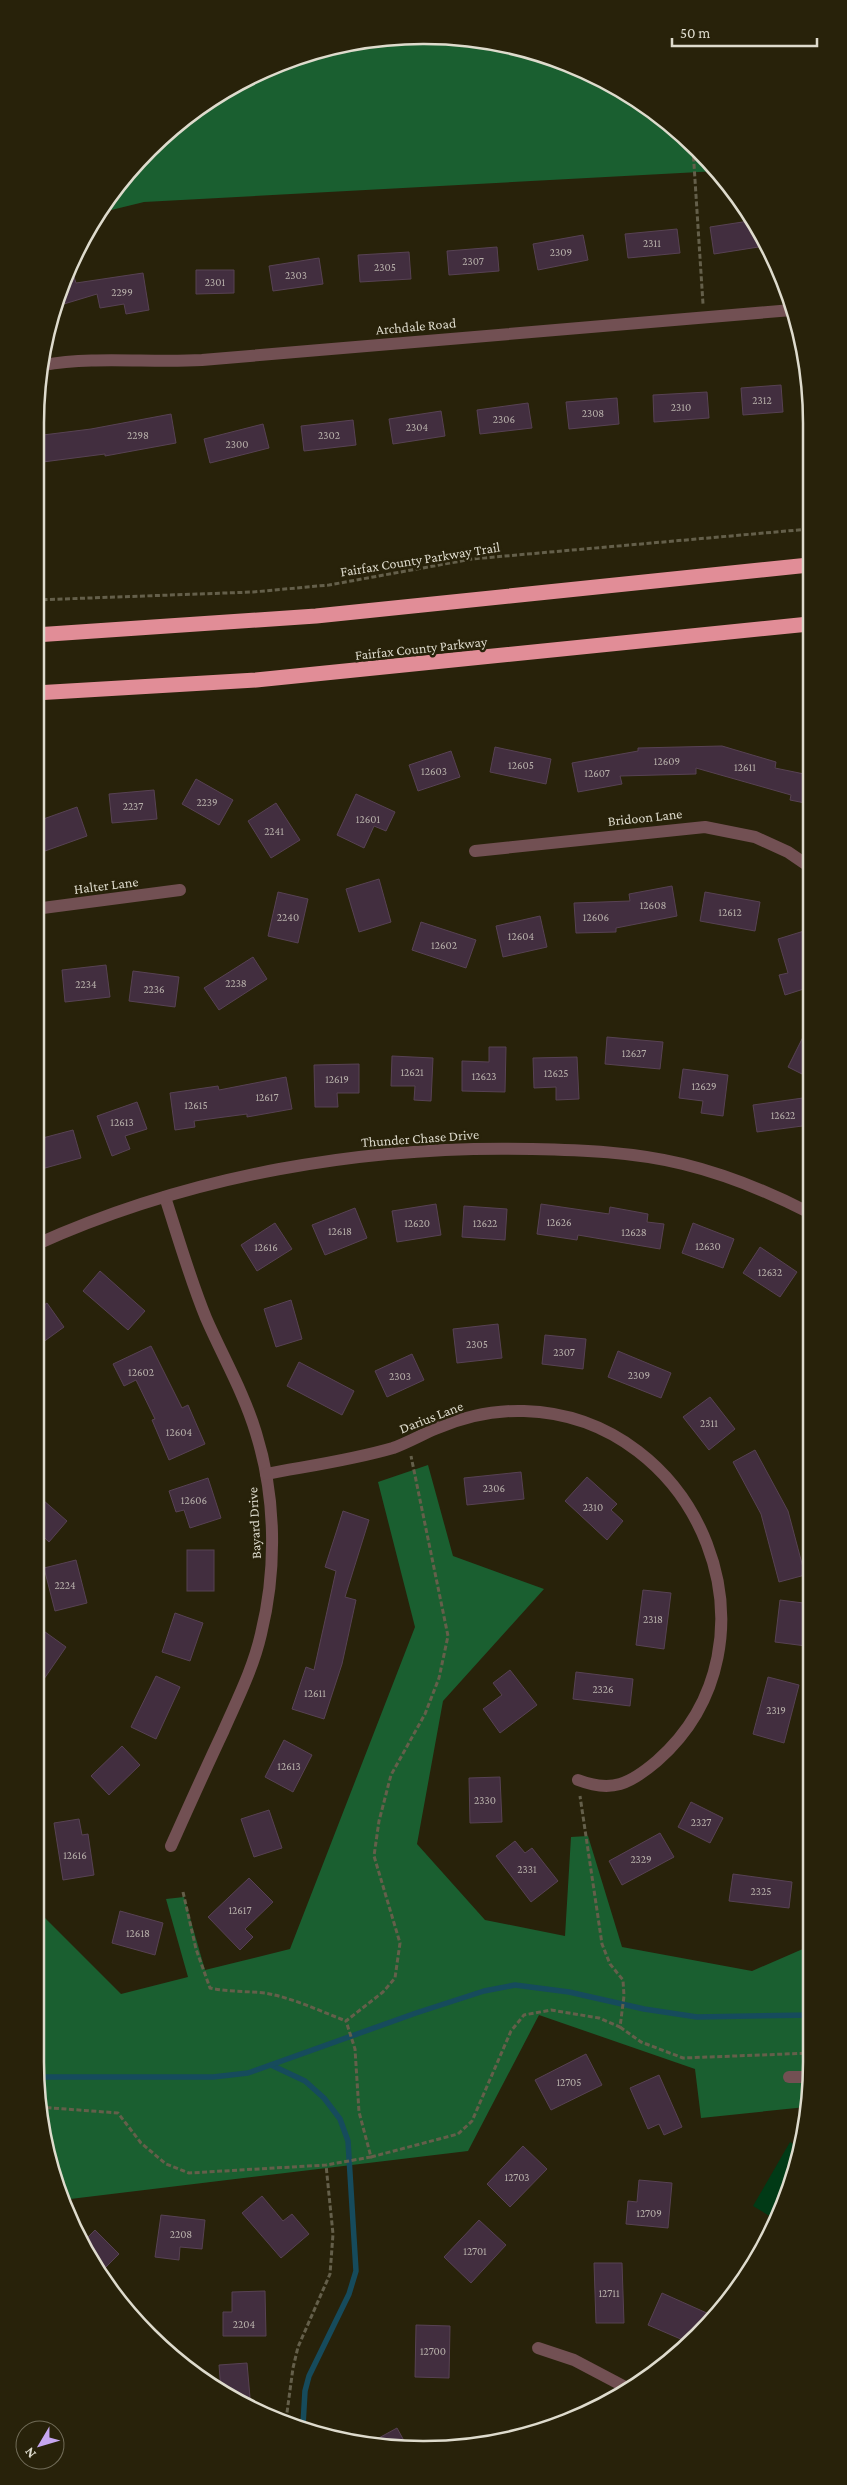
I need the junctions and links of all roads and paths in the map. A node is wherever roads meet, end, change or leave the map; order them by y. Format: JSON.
{"nodes":[{"id":1,"x":693,"y":157,"type":"edge"},
{"id":2,"x":786,"y":310,"type":"edge"},
{"id":3,"x":704,"y":317,"type":"junction"},
{"id":4,"x":49,"y":364,"type":"edge"},
{"id":5,"x":803,"y":530,"type":"edge"},
{"id":6,"x":803,"y":566,"type":"edge"},
{"id":7,"x":44,"y":600,"type":"edge"},
{"id":8,"x":803,"y":625,"type":"edge"},
{"id":9,"x":44,"y":634,"type":"edge"},
{"id":10,"x":44,"y":692,"type":"edge"},
{"id":11,"x":475,"y":851,"type":"dead end"},
{"id":12,"x":803,"y":862,"type":"edge"},
{"id":13,"x":180,"y":890,"type":"dead end"},
{"id":14,"x":44,"y":908,"type":"edge"},
{"id":15,"x":165,"y":1197,"type":"junction"},
{"id":16,"x":803,"y":1209,"type":"edge"},
{"id":17,"x":44,"y":1241,"type":"edge"},
{"id":18,"x":408,"y":1441,"type":"junction"},
{"id":19,"x":266,"y":1474,"type":"junction"},
{"id":20,"x":578,"y":1780,"type":"joint"},
{"id":21,"x":171,"y":1846,"type":"dead end"},
{"id":22,"x":183,"y":1892,"type":"dead end"},
{"id":23,"x":346,"y":2021,"type":"junction"},
{"id":24,"x":620,"y":2027,"type":"junction"},
{"id":25,"x":803,"y":2053,"type":"edge"},
{"id":26,"x":789,"y":2077,"type":"dead end"},
{"id":27,"x":802,"y":2077,"type":"edge"},
{"id":28,"x":47,"y":2108,"type":"edge"},
{"id":29,"x":371,"y":2157,"type":"junction"},
{"id":30,"x":326,"y":2165,"type":"junction"},
{"id":31,"x":538,"y":2348,"type":"dead end"},
{"id":32,"x":621,"y":2385,"type":"edge"},
{"id":33,"x":287,"y":2415,"type":"edge"}],
"edges":[{"from":1,"to":3,"type":"path"},
{"from":2,"to":3,"type":"street","name":"Archdale Road"},
{"from":3,"to":4,"type":"street","name":"Archdale Road"},
{"from":5,"to":7,"type":"path","name":"Fairfax County Parkway Trail"},
{"from":6,"to":9,"type":"highway"},
{"from":8,"to":10,"type":"highway","name":"Fairfax County Parkway"},
{"from":11,"to":12,"type":"street","name":"Bridoon Lane"},
{"from":13,"to":14,"type":"street","name":"Halter Lane"},
{"from":15,"to":16,"type":"street","name":"Thunder Chase Drive"},
{"from":15,"to":17,"type":"street","name":"Thunder Chase Drive"},
{"from":15,"to":19,"type":"street","name":"Bayard Drive"},
{"from":18,"to":19,"type":"street","name":"Darius Lane"},
{"from":18,"to":20,"type":"street","name":"Darius Lane"},
{"from":18,"to":23,"type":"path"},
{"from":19,"to":21,"type":"street","name":"Bayard Drive"},
{"from":20,"to":24,"type":"path"},
{"from":22,"to":23,"type":"path"},
{"from":23,"to":29,"type":"path"},
{"from":24,"to":25,"type":"path"},
{"from":24,"to":29,"type":"path"},
{"from":26,"to":27,"type":"street"},
{"from":28,"to":30,"type":"path"},
{"from":29,"to":30,"type":"path"},
{"from":30,"to":33,"type":"path"},
{"from":31,"to":32,"type":"street"}]}
